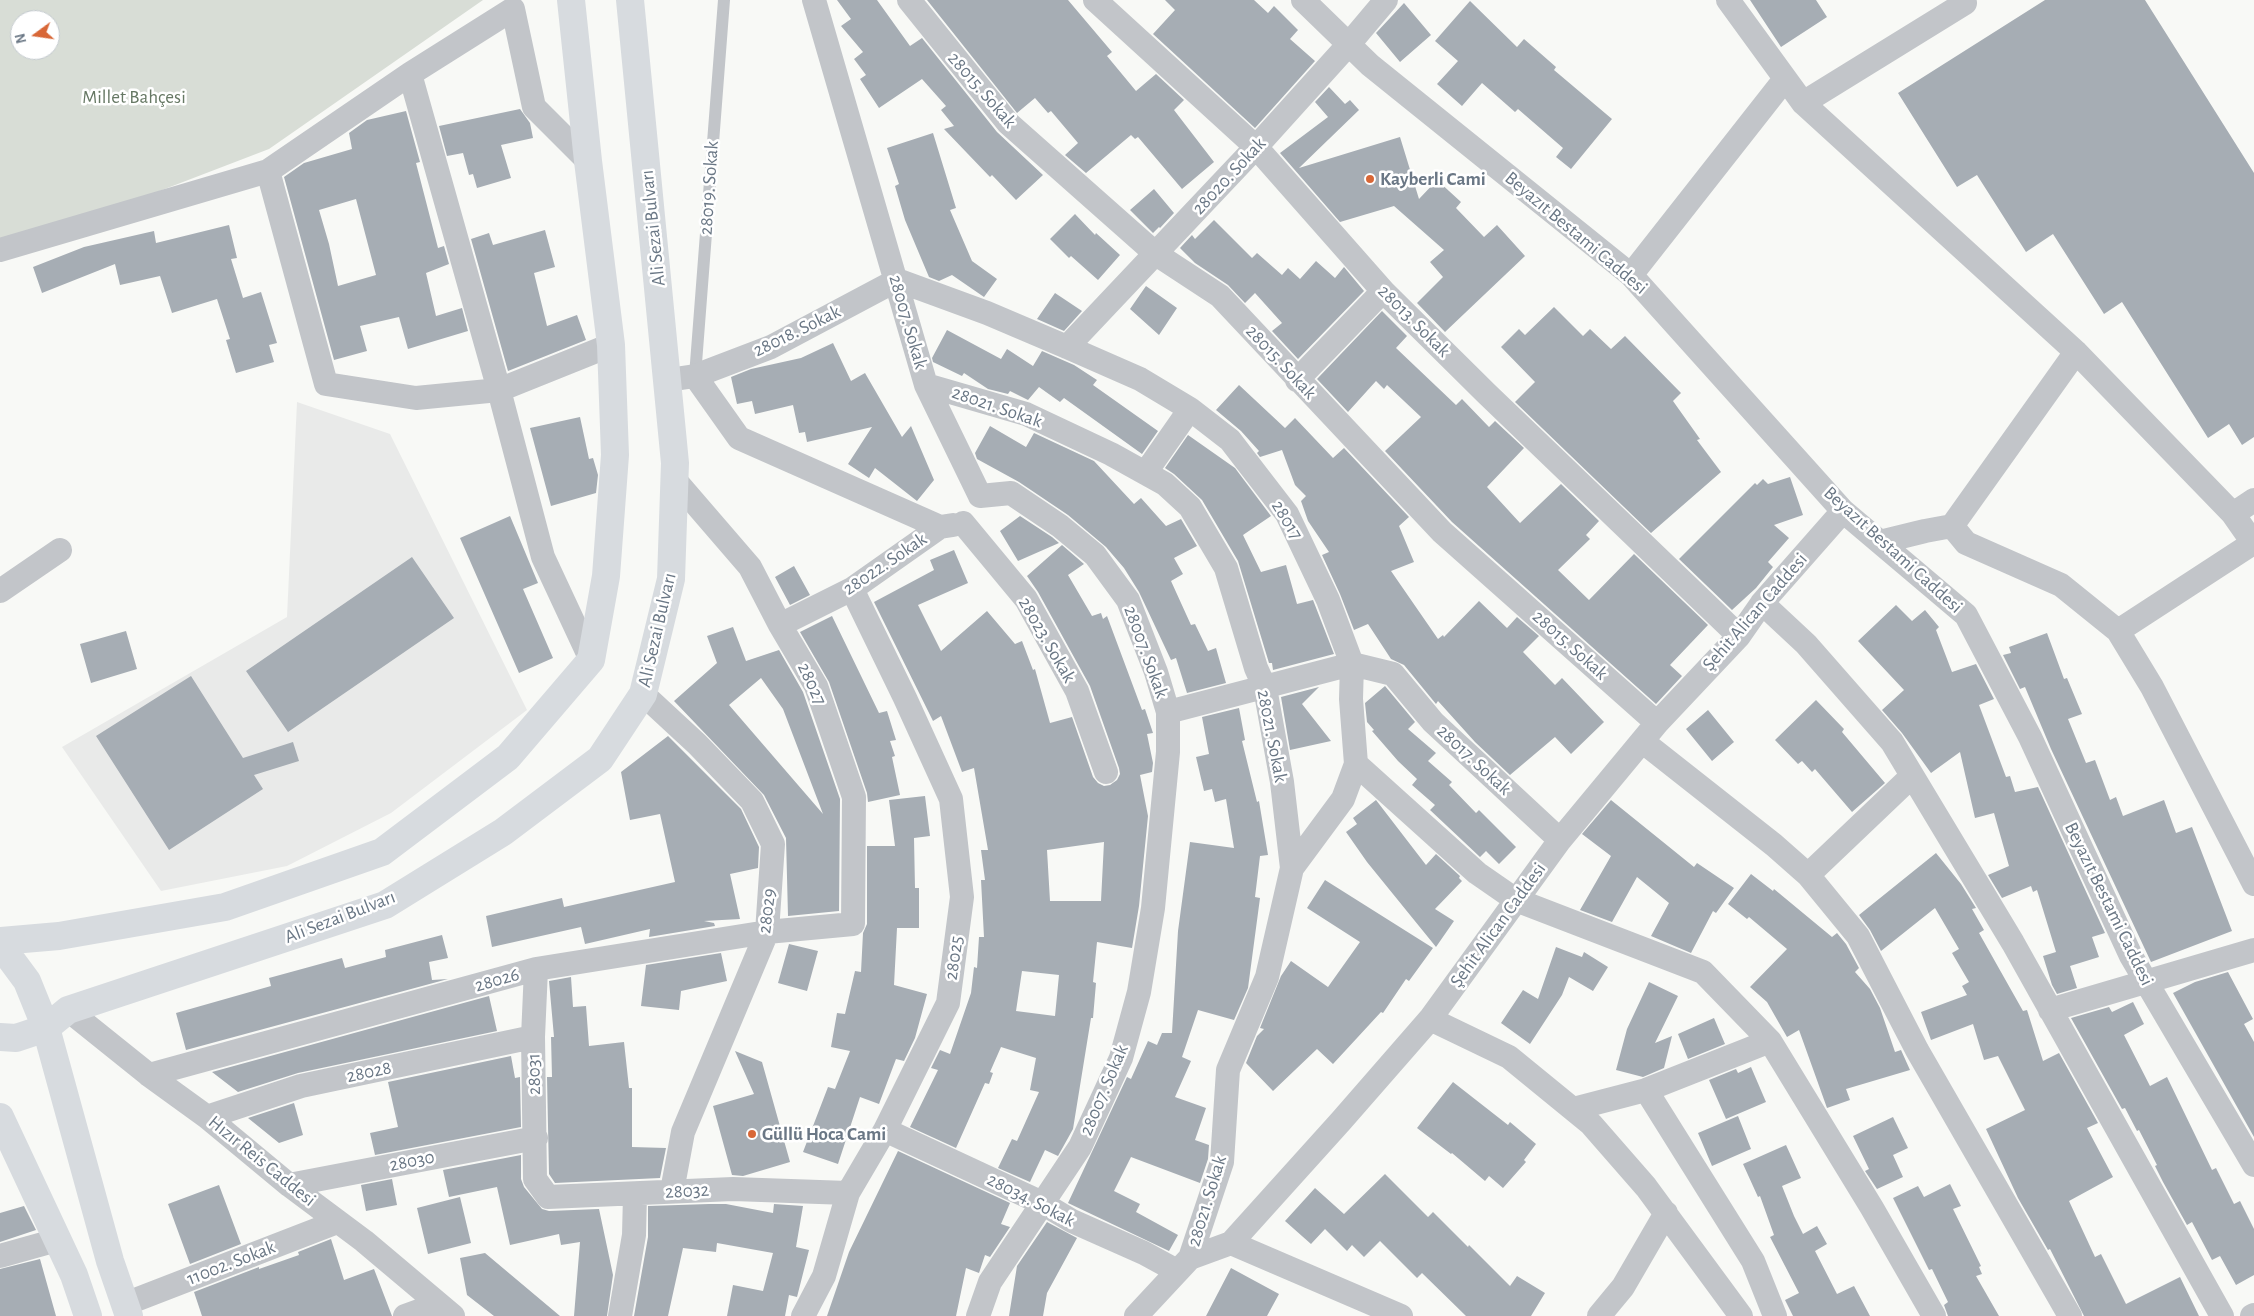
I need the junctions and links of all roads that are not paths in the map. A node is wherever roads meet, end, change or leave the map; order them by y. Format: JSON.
{"nodes":[{"id":1,"x":571,"y":0,"type":"edge"},
{"id":2,"x":630,"y":0,"type":"edge"},
{"id":3,"x":724,"y":0,"type":"edge"},
{"id":4,"x":814,"y":0,"type":"edge"},
{"id":5,"x":909,"y":0,"type":"edge"},
{"id":6,"x":1095,"y":0,"type":"edge"},
{"id":7,"x":1303,"y":0,"type":"edge"},
{"id":8,"x":1386,"y":0,"type":"edge"},
{"id":9,"x":1728,"y":0,"type":"edge"},
{"id":10,"x":1966,"y":1,"type":"edge"},
{"id":11,"x":1350,"y":44,"type":"junction"},
{"id":12,"x":410,"y":74,"type":"junction"},
{"id":13,"x":1785,"y":79,"type":"junction"},
{"id":14,"x":1803,"y":103,"type":"junction"},
{"id":15,"x":1256,"y":147,"type":"junction"},
{"id":16,"x":588,"y":161,"type":"junction"},
{"id":17,"x":268,"y":172,"type":"junction"},
{"id":18,"x":0,"y":250,"type":"edge"},
{"id":19,"x":1156,"y":254,"type":"junction"},
{"id":20,"x":1631,"y":275,"type":"junction"},
{"id":21,"x":897,"y":280,"type":"junction"},
{"id":22,"x":1383,"y":291,"type":"junction"},
{"id":23,"x":611,"y":345,"type":"junction"},
{"id":24,"x":1067,"y":347,"type":"junction"},
{"id":25,"x":2076,"y":352,"type":"junction"},
{"id":26,"x":695,"y":376,"type":"junction"},
{"id":27,"x":668,"y":380,"type":"junction"},
{"id":28,"x":1296,"y":380,"type":"junction"},
{"id":29,"x":926,"y":384,"type":"junction"},
{"id":30,"x":499,"y":390,"type":"junction"},
{"id":31,"x":1190,"y":410,"type":"junction"},
{"id":32,"x":1146,"y":472,"type":"junction"},
{"id":33,"x":675,"y":480,"type":"junction"},
{"id":34,"x":980,"y":496,"type":"junction"},
{"id":35,"x":2254,"y":500,"type":"edge"},
{"id":36,"x":1843,"y":511,"type":"junction"},
{"id":37,"x":2233,"y":514,"type":"junction"},
{"id":38,"x":952,"y":525,"type":"junction"},
{"id":39,"x":1952,"y":526,"type":"junction"},
{"id":40,"x":1880,"y":542,"type":"junction"},
{"id":41,"x":2254,"y":543,"type":"edge"},
{"id":42,"x":60,"y":550,"type":"dead end"},
{"id":43,"x":852,"y":589,"type":"junction"},
{"id":44,"x":0,"y":591,"type":"edge"},
{"id":45,"x":1762,"y":603,"type":"junction"},
{"id":46,"x":780,"y":625,"type":"junction"},
{"id":47,"x":2118,"y":631,"type":"junction"},
{"id":48,"x":1739,"y":636,"type":"junction"},
{"id":49,"x":591,"y":660,"type":"junction"},
{"id":50,"x":1352,"y":664,"type":"junction"},
{"id":51,"x":1265,"y":688,"type":"junction"},
{"id":52,"x":643,"y":694,"type":"junction"},
{"id":53,"x":1168,"y":712,"type":"junction"},
{"id":54,"x":1657,"y":723,"type":"junction"},
{"id":55,"x":1642,"y":741,"type":"junction"},
{"id":56,"x":1356,"y":764,"type":"junction"},
{"id":57,"x":1106,"y":772,"type":"dead end"},
{"id":58,"x":1912,"y":776,"type":"junction"},
{"id":59,"x":1560,"y":840,"type":"junction"},
{"id":60,"x":1292,"y":868,"type":"junction"},
{"id":61,"x":1808,"y":875,"type":"junction"},
{"id":62,"x":2254,"y":884,"type":"edge"},
{"id":63,"x":1516,"y":900,"type":"junction"},
{"id":64,"x":853,"y":924,"type":"joint"},
{"id":65,"x":767,"y":932,"type":"junction"},
{"id":66,"x":0,"y":942,"type":"edge"},
{"id":67,"x":2254,"y":950,"type":"edge"},
{"id":68,"x":0,"y":952,"type":"edge"},
{"id":69,"x":536,"y":969,"type":"junction"},
{"id":70,"x":2146,"y":981,"type":"junction"},
{"id":71,"x":68,"y":1010,"type":"junction"},
{"id":72,"x":2050,"y":1010,"type":"junction"},
{"id":73,"x":1430,"y":1019,"type":"junction"},
{"id":74,"x":46,"y":1028,"type":"junction"},
{"id":75,"x":0,"y":1037,"type":"edge"},
{"id":76,"x":533,"y":1037,"type":"junction"},
{"id":77,"x":1770,"y":1041,"type":"junction"},
{"id":78,"x":149,"y":1074,"type":"junction"},
{"id":79,"x":1646,"y":1090,"type":"junction"},
{"id":80,"x":1573,"y":1109,"type":"junction"},
{"id":81,"x":0,"y":1117,"type":"edge"},
{"id":82,"x":208,"y":1117,"type":"junction"},
{"id":83,"x":885,"y":1130,"type":"junction"},
{"id":84,"x":536,"y":1138,"type":"junction"},
{"id":85,"x":2254,"y":1165,"type":"edge"},
{"id":86,"x":535,"y":1179,"type":"joint"},
{"id":87,"x":289,"y":1185,"type":"junction"},
{"id":88,"x":672,"y":1191,"type":"junction"},
{"id":89,"x":848,"y":1193,"type":"junction"},
{"id":90,"x":635,"y":1195,"type":"junction"},
{"id":91,"x":1042,"y":1203,"type":"junction"},
{"id":92,"x":1666,"y":1213,"type":"junction"},
{"id":93,"x":336,"y":1222,"type":"junction"},
{"id":94,"x":58,"y":1240,"type":"junction"},
{"id":95,"x":1231,"y":1243,"type":"junction"},
{"id":96,"x":0,"y":1256,"type":"edge"},
{"id":97,"x":1183,"y":1264,"type":"junction"},
{"id":98,"x":127,"y":1310,"type":"edge"},
{"id":99,"x":445,"y":1310,"type":"edge"},
{"id":100,"x":88,"y":1316,"type":"edge"},
{"id":101,"x":406,"y":1316,"type":"edge"},
{"id":102,"x":620,"y":1316,"type":"edge"},
{"id":103,"x":803,"y":1316,"type":"edge"},
{"id":104,"x":978,"y":1316,"type":"edge"},
{"id":105,"x":1136,"y":1316,"type":"edge"},
{"id":106,"x":1401,"y":1316,"type":"edge"},
{"id":107,"x":1598,"y":1316,"type":"edge"},
{"id":108,"x":1741,"y":1316,"type":"edge"},
{"id":109,"x":1775,"y":1316,"type":"edge"},
{"id":110,"x":1934,"y":1316,"type":"edge"},
{"id":111,"x":2070,"y":1316,"type":"edge"},
{"id":112,"x":2222,"y":1316,"type":"edge"}],
"edges":[{"from":1,"to":16,"type":"main road"},
{"from":2,"to":27,"type":"main road","name":"Ali Sezai Bulvarı"},
{"from":3,"to":26,"type":"lane","name":"28019. Sokak"},
{"from":4,"to":21,"type":"street","name":"28007. Sokak"},
{"from":5,"to":19,"type":"street","name":"28015. Sokak"},
{"from":6,"to":15,"type":"street","name":"28013. Sokak"},
{"from":7,"to":11,"type":"street","name":"Beyazıt Bestami Caddesi"},
{"from":8,"to":11,"type":"street","name":"28020. Sokak"},
{"from":9,"to":13,"type":"street"},
{"from":10,"to":14,"type":"street"},
{"from":11,"to":15,"type":"street","name":"28020. Sokak"},
{"from":11,"to":20,"type":"street","name":"Beyazıt Bestami Caddesi"},
{"from":12,"to":16,"type":"street"},
{"from":12,"to":17,"type":"street"},
{"from":12,"to":30,"type":"street"},
{"from":13,"to":14,"type":"street"},
{"from":13,"to":20,"type":"street"},
{"from":14,"to":25,"type":"street"},
{"from":15,"to":19,"type":"street","name":"28020. Sokak"},
{"from":15,"to":22,"type":"street","name":"28013. Sokak"},
{"from":16,"to":23,"type":"main road"},
{"from":17,"to":18,"type":"street"},
{"from":17,"to":30,"type":"street"},
{"from":19,"to":24,"type":"street","name":"28020. Sokak"},
{"from":19,"to":28,"type":"street","name":"28015. Sokak"},
{"from":20,"to":36,"type":"street","name":"Beyazıt Bestami Caddesi"},
{"from":21,"to":24,"type":"street","name":"28017"},
{"from":21,"to":26,"type":"street","name":"28018. Sokak"},
{"from":21,"to":29,"type":"street","name":"28007. Sokak"},
{"from":22,"to":28,"type":"street"},
{"from":22,"to":48,"type":"street","name":"28013. Sokak"},
{"from":23,"to":30,"type":"street"},
{"from":23,"to":49,"type":"main road"},
{"from":24,"to":31,"type":"street","name":"28017"},
{"from":25,"to":37,"type":"street"},
{"from":25,"to":39,"type":"street"},
{"from":26,"to":27,"type":"street"},
{"from":26,"to":38,"type":"street"},
{"from":27,"to":33,"type":"main road","name":"Ali Sezai Bulvarı"},
{"from":28,"to":54,"type":"street","name":"28015. Sokak"},
{"from":29,"to":32,"type":"street","name":"28021. Sokak"},
{"from":29,"to":34,"type":"street","name":"28007. Sokak"},
{"from":30,"to":49,"type":"street"},
{"from":31,"to":32,"type":"street"},
{"from":31,"to":50,"type":"street","name":"28017"},
{"from":32,"to":51,"type":"street","name":"28021. Sokak"},
{"from":33,"to":46,"type":"street","name":"28027"},
{"from":33,"to":52,"type":"main road","name":"Ali Sezai Bulvarı"},
{"from":34,"to":38,"type":"street","name":"28022. Sokak"},
{"from":34,"to":53,"type":"street","name":"28007. Sokak"},
{"from":35,"to":37,"type":"street"},
{"from":36,"to":40,"type":"street","name":"Beyazıt Bestami Caddesi"},
{"from":36,"to":45,"type":"street","name":"Şehit Alican Caddesi"},
{"from":37,"to":41,"type":"street"},
{"from":38,"to":43,"type":"street","name":"28022. Sokak"},
{"from":38,"to":57,"type":"street","name":"28023. Sokak"},
{"from":39,"to":40,"type":"street"},
{"from":39,"to":47,"type":"street"},
{"from":40,"to":70,"type":"street","name":"Beyazıt Bestami Caddesi"},
{"from":41,"to":47,"type":"street"},
{"from":42,"to":44,"type":"street"},
{"from":43,"to":46,"type":"street","name":"28022. Sokak"},
{"from":43,"to":83,"type":"street","name":"28025"},
{"from":45,"to":48,"type":"street","name":"Şehit Alican Caddesi"},
{"from":45,"to":58,"type":"street"},
{"from":46,"to":64,"type":"street","name":"28027"},
{"from":47,"to":62,"type":"street"},
{"from":48,"to":54,"type":"street","name":"Şehit Alican Caddesi"},
{"from":49,"to":66,"type":"main road"},
{"from":50,"to":51,"type":"street"},
{"from":50,"to":56,"type":"street","name":"28017"},
{"from":50,"to":59,"type":"street","name":"28017. Sokak"},
{"from":51,"to":53,"type":"street"},
{"from":51,"to":60,"type":"street","name":"28021. Sokak"},
{"from":52,"to":65,"type":"street","name":"28029"},
{"from":52,"to":71,"type":"main road","name":"Ali Sezai Bulvarı"},
{"from":53,"to":91,"type":"street","name":"28007. Sokak"},
{"from":54,"to":55,"type":"street","name":"Şehit Alican Caddesi"},
{"from":55,"to":59,"type":"street","name":"Şehit Alican Caddesi"},
{"from":55,"to":61,"type":"street"},
{"from":56,"to":60,"type":"street"},
{"from":56,"to":63,"type":"street"},
{"from":58,"to":61,"type":"street"},
{"from":58,"to":72,"type":"street"},
{"from":59,"to":63,"type":"street","name":"Şehit Alican Caddesi"},
{"from":60,"to":97,"type":"street","name":"28021. Sokak"},
{"from":61,"to":111,"type":"street"},
{"from":63,"to":73,"type":"street","name":"Şehit Alican Caddesi"},
{"from":63,"to":77,"type":"street"},
{"from":64,"to":65,"type":"street","name":"28026"},
{"from":65,"to":69,"type":"street","name":"28026"},
{"from":65,"to":88,"type":"street","name":"28029"},
{"from":67,"to":70,"type":"street"},
{"from":68,"to":74,"type":"main road"},
{"from":69,"to":76,"type":"street","name":"28031"},
{"from":69,"to":78,"type":"street","name":"28026"},
{"from":70,"to":72,"type":"street"},
{"from":70,"to":85,"type":"street","name":"Beyazıt Bestami Caddesi"},
{"from":71,"to":74,"type":"main road","name":"Ali Sezai Bulvarı"},
{"from":71,"to":78,"type":"street","name":"Hızır Reis Caddesi"},
{"from":72,"to":112,"type":"street"},
{"from":73,"to":80,"type":"street"},
{"from":73,"to":95,"type":"street","name":"Şehit Alican Caddesi"},
{"from":74,"to":75,"type":"main road","name":"Ali Sezai Bulvarı"},
{"from":74,"to":98,"type":"main road"},
{"from":76,"to":82,"type":"street","name":"28028"},
{"from":76,"to":84,"type":"street","name":"28031"},
{"from":77,"to":79,"type":"street"},
{"from":77,"to":110,"type":"street"},
{"from":78,"to":82,"type":"street","name":"Hızır Reis Caddesi"},
{"from":79,"to":80,"type":"street"},
{"from":79,"to":109,"type":"street"},
{"from":80,"to":92,"type":"street"},
{"from":81,"to":94,"type":"main road"},
{"from":82,"to":87,"type":"street","name":"Hızır Reis Caddesi"},
{"from":83,"to":89,"type":"street","name":"28025"},
{"from":83,"to":91,"type":"street","name":"28034. Sokak"},
{"from":84,"to":86,"type":"street","name":"28031"},
{"from":84,"to":87,"type":"street","name":"28030"},
{"from":86,"to":90,"type":"street","name":"28032"},
{"from":87,"to":93,"type":"street","name":"Hızır Reis Caddesi"},
{"from":88,"to":89,"type":"street","name":"28032"},
{"from":88,"to":90,"type":"street","name":"28032"},
{"from":89,"to":103,"type":"street","name":"28025"},
{"from":90,"to":102,"type":"street"},
{"from":91,"to":97,"type":"street","name":"28034. Sokak"},
{"from":91,"to":104,"type":"street","name":"28007. Sokak"},
{"from":92,"to":107,"type":"street"},
{"from":92,"to":108,"type":"street"},
{"from":93,"to":98,"type":"street","name":"11002. Sokak"},
{"from":93,"to":99,"type":"street","name":"Hızır Reis Caddesi"},
{"from":94,"to":96,"type":"street"},
{"from":94,"to":100,"type":"main road"},
{"from":95,"to":97,"type":"street","name":"Şehit Alican Caddesi"},
{"from":95,"to":106,"type":"street"},
{"from":97,"to":105,"type":"street","name":"Şehit Alican Caddesi"},
{"from":99,"to":101,"type":"street"}]}
